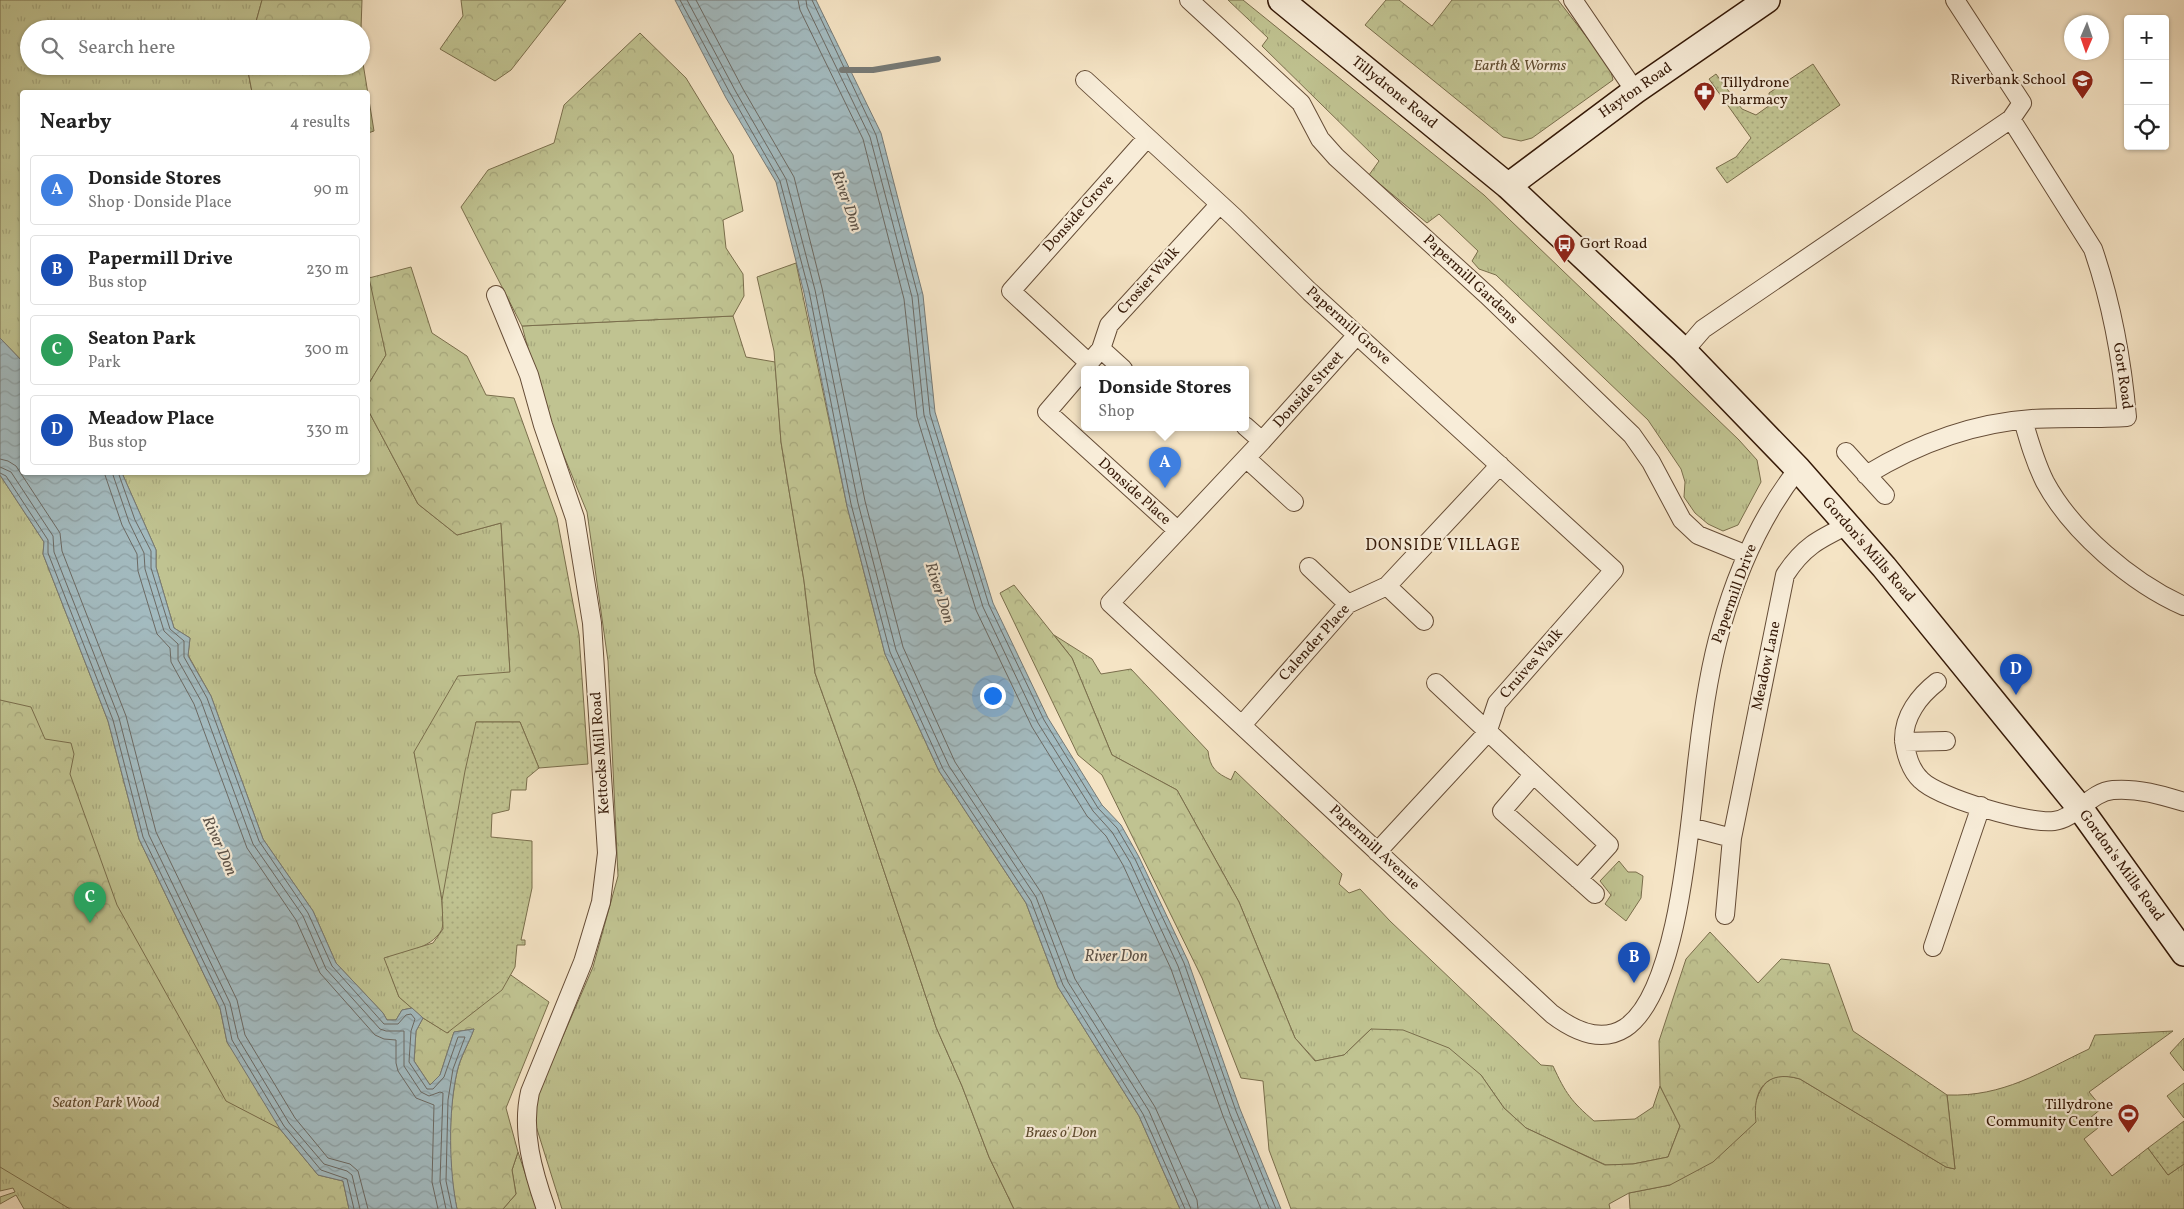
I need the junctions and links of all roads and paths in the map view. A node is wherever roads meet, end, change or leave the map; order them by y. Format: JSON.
{"nodes":[{"id":1,"x":1189,"y":0,"type":"edge"},
{"id":2,"x":1281,"y":0,"type":"edge"},
{"id":3,"x":1573,"y":0,"type":"edge"},
{"id":4,"x":1767,"y":0,"type":"edge"},
{"id":5,"x":1956,"y":0,"type":"edge"},
{"id":6,"x":1084,"y":80,"type":"dead end"},
{"id":7,"x":1635,"y":90,"type":"junction"},
{"id":8,"x":2012,"y":119,"type":"junction"},
{"id":9,"x":1147,"y":138,"type":"junction"},
{"id":10,"x":1508,"y":186,"type":"junction"},
{"id":11,"x":1219,"y":204,"type":"junction"},
{"id":12,"x":496,"y":295,"type":"dead end"},
{"id":13,"x":1357,"y":335,"type":"junction"},
{"id":14,"x":1101,"y":349,"type":"junction"},
{"id":15,"x":1684,"y":351,"type":"junction"},
{"id":16,"x":1089,"y":363,"type":"junction"},
{"id":17,"x":1086,"y":366,"type":"edge"},
{"id":18,"x":1121,"y":366,"type":"edge"},
{"id":19,"x":1081,"y":372,"type":"edge"},
{"id":20,"x":1047,"y":412,"type":"joint"},
{"id":21,"x":2023,"y":420,"type":"junction"},
{"id":22,"x":1249,"y":430,"type":"edge"},
{"id":23,"x":1262,"y":442,"type":"junction"},
{"id":24,"x":1846,"y":452,"type":"dead end"},
{"id":25,"x":1246,"y":458,"type":"junction"},
{"id":26,"x":1500,"y":465,"type":"junction"},
{"id":27,"x":1798,"y":469,"type":"junction"},
{"id":28,"x":1866,"y":474,"type":"junction"},
{"id":29,"x":1885,"y":495,"type":"dead end"},
{"id":30,"x":1294,"y":502,"type":"dead end"},
{"id":31,"x":1848,"y":525,"type":"junction"},
{"id":32,"x":1177,"y":530,"type":"junction"},
{"id":33,"x":1747,"y":555,"type":"junction"},
{"id":34,"x":1309,"y":567,"type":"dead end"},
{"id":35,"x":1614,"y":570,"type":"joint"},
{"id":36,"x":1387,"y":586,"type":"junction"},
{"id":37,"x":1348,"y":604,"type":"junction"},
{"id":38,"x":2184,"y":606,"type":"edge"},
{"id":39,"x":1424,"y":621,"type":"dead end"},
{"id":40,"x":1150,"y":640,"type":"joint"},
{"id":41,"x":1937,"y":682,"type":"dead end"},
{"id":42,"x":1436,"y":683,"type":"dead end"},
{"id":43,"x":1242,"y":725,"type":"junction"},
{"id":44,"x":1487,"y":733,"type":"junction"},
{"id":45,"x":1946,"y":741,"type":"dead end"},
{"id":46,"x":1904,"y":742,"type":"junction"},
{"id":47,"x":1533,"y":775,"type":"junction"},
{"id":48,"x":2184,"y":802,"type":"edge"},
{"id":49,"x":1981,"y":806,"type":"junction"},
{"id":50,"x":2080,"y":808,"type":"junction"},
{"id":51,"x":1690,"y":827,"type":"junction"},
{"id":52,"x":1732,"y":838,"type":"junction"},
{"id":53,"x":1377,"y":852,"type":"junction"},
{"id":54,"x":1578,"y":879,"type":"junction"},
{"id":55,"x":1595,"y":894,"type":"dead end"},
{"id":56,"x":1725,"y":915,"type":"dead end"},
{"id":57,"x":1933,"y":947,"type":"dead end"},
{"id":58,"x":2184,"y":953,"type":"edge"},
{"id":59,"x":1609,"y":1034,"type":"joint"},
{"id":60,"x":546,"y":1209,"type":"edge"}],
"edges":[{"from":1,"to":33,"type":"street","name":"Papermill Gardens"},
{"from":2,"to":10,"type":"main road","name":"Tillydrone Road"},
{"from":3,"to":7,"type":"street"},
{"from":4,"to":7,"type":"main road","name":"Hayton Road"},
{"from":5,"to":8,"type":"street"},
{"from":6,"to":9,"type":"street","name":"Papermill Grove"},
{"from":7,"to":10,"type":"main road","name":"Hayton Road"},
{"from":8,"to":15,"type":"street"},
{"from":8,"to":21,"type":"street","name":"Gort Road"},
{"from":9,"to":11,"type":"street","name":"Papermill Grove"},
{"from":9,"to":16,"type":"street","name":"Donside Grove"},
{"from":10,"to":15,"type":"main road","name":"Gordon's Mills Road"},
{"from":11,"to":13,"type":"street","name":"Papermill Grove"},
{"from":11,"to":14,"type":"street","name":"Crosier Walk"},
{"from":12,"to":60,"type":"street","name":"Kettocks Mill Road"},
{"from":13,"to":23,"type":"street","name":"Donside Street"},
{"from":13,"to":26,"type":"street","name":"Papermill Grove"},
{"from":14,"to":16,"type":"street","name":"Crosier Walk"},
{"from":14,"to":18,"type":"street"},
{"from":15,"to":27,"type":"main road","name":"Gordon's Mills Road"},
{"from":16,"to":17,"type":"street","name":"Crosier Walk"},
{"from":19,"to":20,"type":"street","name":"Crosier Walk"},
{"from":20,"to":32,"type":"street","name":"Donside Place"},
{"from":21,"to":28,"type":"street","name":"Gort Road"},
{"from":21,"to":38,"type":"street"},
{"from":22,"to":23,"type":"street"},
{"from":23,"to":25,"type":"street","name":"Donside Street"},
{"from":24,"to":28,"type":"street"},
{"from":25,"to":30,"type":"street"},
{"from":25,"to":32,"type":"street","name":"Donside Street"},
{"from":26,"to":35,"type":"street","name":"Papermill Grove"},
{"from":26,"to":36,"type":"street","name":"Calender Place"},
{"from":27,"to":31,"type":"main road","name":"Gordon's Mills Road"},
{"from":27,"to":33,"type":"street","name":"Papermill Drive"},
{"from":28,"to":29,"type":"street"},
{"from":31,"to":50,"type":"main road","name":"Gordon's Mills Road"},
{"from":31,"to":52,"type":"street","name":"Meadow Lane"},
{"from":32,"to":40,"type":"street","name":"Donside Street"},
{"from":33,"to":51,"type":"street","name":"Papermill Drive"},
{"from":34,"to":37,"type":"street"},
{"from":35,"to":44,"type":"street","name":"Cruives Walk"},
{"from":36,"to":37,"type":"street","name":"Calender Place"},
{"from":36,"to":39,"type":"street"},
{"from":37,"to":43,"type":"street","name":"Calender Place"},
{"from":40,"to":43,"type":"street","name":"Papermill Avenue"},
{"from":41,"to":46,"type":"street"},
{"from":42,"to":44,"type":"street"},
{"from":43,"to":53,"type":"street","name":"Papermill Avenue"},
{"from":44,"to":47,"type":"street"},
{"from":44,"to":53,"type":"street","name":"Cruives Walk"},
{"from":45,"to":46,"type":"street"},
{"from":46,"to":49,"type":"street"},
{"from":47,"to":54,"type":"street"},
{"from":47,"to":54,"type":"street"},
{"from":48,"to":50,"type":"street"},
{"from":49,"to":50,"type":"street"},
{"from":49,"to":57,"type":"street"},
{"from":50,"to":58,"type":"main road","name":"Gordon's Mills Road"},
{"from":51,"to":52,"type":"street"},
{"from":51,"to":59,"type":"street","name":"Papermill Drive"},
{"from":52,"to":56,"type":"street","name":"Meadow Lane"},
{"from":53,"to":59,"type":"street","name":"Papermill Avenue"},
{"from":54,"to":55,"type":"street"}]}
